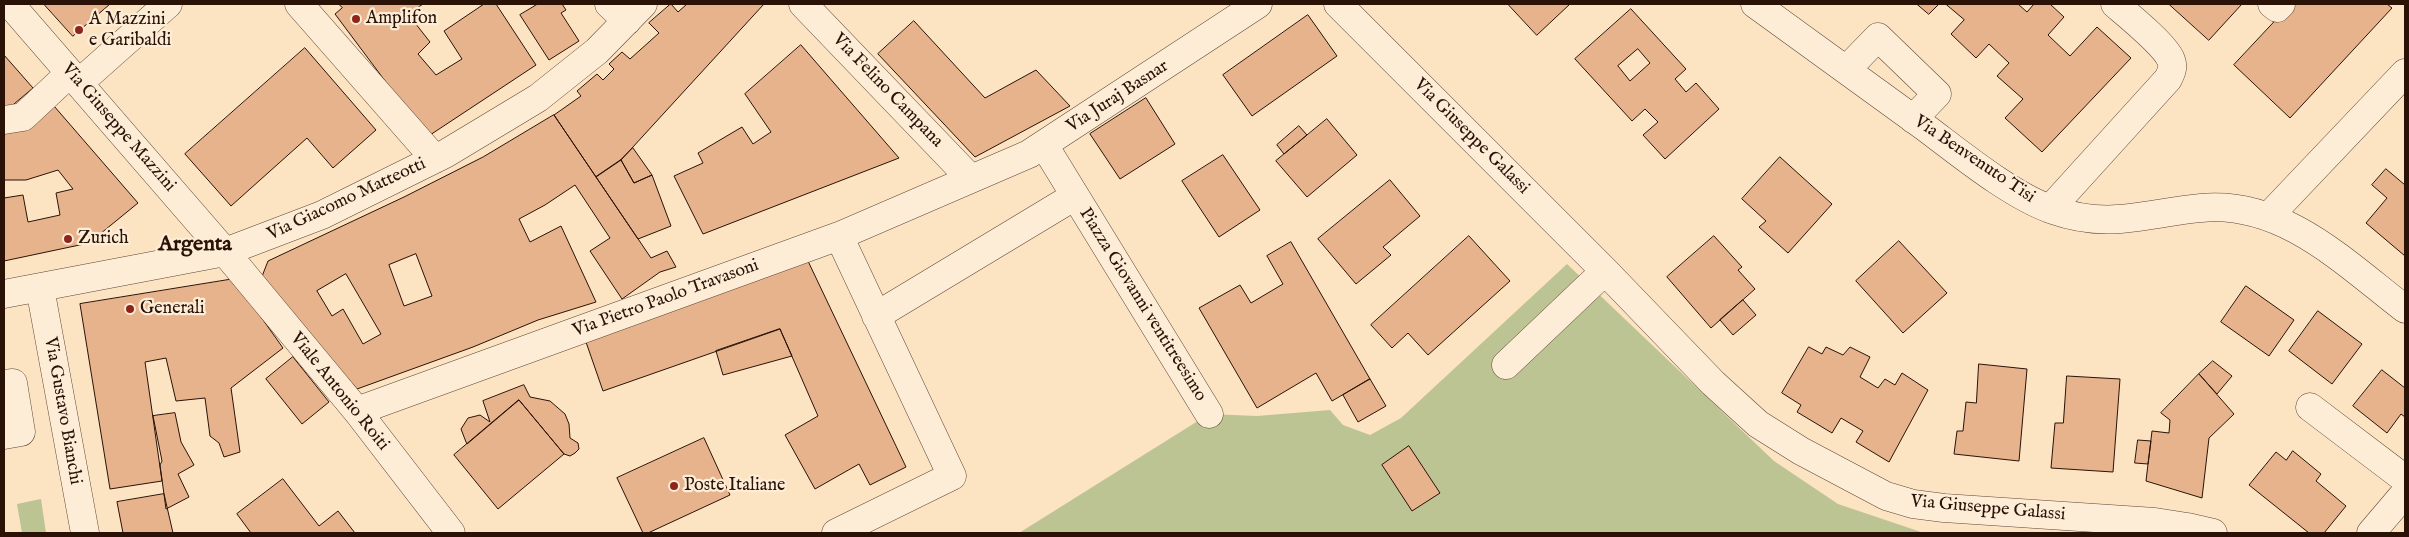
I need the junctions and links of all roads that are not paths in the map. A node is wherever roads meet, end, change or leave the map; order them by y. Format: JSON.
{"nodes":[{"id":1,"x":10,"y":4,"type":"edge"},
{"id":2,"x":168,"y":4,"type":"edge"},
{"id":3,"x":299,"y":4,"type":"edge"},
{"id":4,"x":804,"y":4,"type":"edge"},
{"id":5,"x":1258,"y":4,"type":"edge"},
{"id":6,"x":1338,"y":4,"type":"edge"},
{"id":7,"x":1755,"y":4,"type":"edge"},
{"id":8,"x":2115,"y":4,"type":"edge"},
{"id":9,"x":2272,"y":4,"type":"edge"},
{"id":10,"x":2281,"y":4,"type":"edge"},
{"id":11,"x":626,"y":10,"type":"edge"},
{"id":12,"x":1846,"y":70,"type":"junction"},
{"id":13,"x":2405,"y":73,"type":"edge"},
{"id":14,"x":75,"y":78,"type":"junction"},
{"id":15,"x":1913,"y":119,"type":"junction"},
{"id":16,"x":4,"y":120,"type":"edge"},
{"id":17,"x":1044,"y":145,"type":"junction"},
{"id":18,"x":435,"y":159,"type":"junction"},
{"id":19,"x":971,"y":179,"type":"junction"},
{"id":20,"x":1075,"y":196,"type":"junction"},
{"id":21,"x":2050,"y":209,"type":"junction"},
{"id":22,"x":2268,"y":216,"type":"junction"},
{"id":23,"x":839,"y":236,"type":"junction"},
{"id":24,"x":225,"y":252,"type":"junction"},
{"id":25,"x":1605,"y":271,"type":"junction"},
{"id":26,"x":40,"y":288,"type":"junction"},
{"id":27,"x":4,"y":294,"type":"edge"},
{"id":28,"x":2405,"y":309,"type":"edge"},
{"id":29,"x":876,"y":316,"type":"junction"},
{"id":30,"x":1506,"y":365,"type":"dead end"},
{"id":31,"x":4,"y":384,"type":"edge"},
{"id":32,"x":2310,"y":407,"type":"dead end"},
{"id":33,"x":357,"y":411,"type":"junction"},
{"id":34,"x":1209,"y":414,"type":"dead end"},
{"id":35,"x":4,"y":435,"type":"edge"},
{"id":36,"x":2405,"y":479,"type":"edge"},
{"id":37,"x":2405,"y":493,"type":"edge"},
{"id":38,"x":85,"y":533,"type":"edge"},
{"id":39,"x":451,"y":533,"type":"edge"},
{"id":40,"x":836,"y":533,"type":"edge"},
{"id":41,"x":2213,"y":533,"type":"edge"},
{"id":42,"x":2371,"y":533,"type":"edge"}],
"edges":[{"from":1,"to":14,"type":"street","name":"Via Giuseppe Mazzini"},
{"from":2,"to":14,"type":"street"},
{"from":3,"to":18,"type":"street"},
{"from":4,"to":19,"type":"street","name":"Via Felino Campana"},
{"from":5,"to":17,"type":"street","name":"Via Juraj Basnar"},
{"from":6,"to":25,"type":"street","name":"Via Giuseppe Galassi"},
{"from":7,"to":12,"type":"street","name":"Via Benvenuto Tisi"},
{"from":8,"to":21,"type":"street"},
{"from":9,"to":10,"type":"street"},
{"from":11,"to":18,"type":"street","name":"Via Giacomo Matteotti"},
{"from":12,"to":15,"type":"street","name":"Via Benvenuto Tisi"},
{"from":12,"to":15,"type":"street"},
{"from":13,"to":22,"type":"street"},
{"from":14,"to":16,"type":"street"},
{"from":14,"to":24,"type":"street","name":"Via Giuseppe Mazzini"},
{"from":15,"to":21,"type":"street","name":"Via Benvenuto Tisi"},
{"from":17,"to":19,"type":"street","name":"Via Juraj Basnar"},
{"from":17,"to":20,"type":"street","name":"Piazza Giovanni ventitreesimo"},
{"from":18,"to":24,"type":"street","name":"Via Giacomo Matteotti"},
{"from":19,"to":23,"type":"street","name":"Via Pietro Paolo Travasoni"},
{"from":20,"to":29,"type":"street","name":"Piazza Giovanni ventitreesimo"},
{"from":20,"to":34,"type":"street","name":"Piazza Giovanni ventitreesimo"},
{"from":21,"to":22,"type":"street","name":"Via Benvenuto Tisi"},
{"from":22,"to":28,"type":"street","name":"Via Benvenuto Tisi"},
{"from":23,"to":29,"type":"street"},
{"from":23,"to":33,"type":"street","name":"Via Pietro Paolo Travasoni"},
{"from":24,"to":26,"type":"street","name":"Via Giacomo Matteotti"},
{"from":24,"to":33,"type":"street","name":"Viale Antonio Roiti"},
{"from":25,"to":30,"type":"street"},
{"from":25,"to":41,"type":"street","name":"Via Giuseppe Galassi"},
{"from":26,"to":27,"type":"street","name":"Via Giacomo Matteotti"},
{"from":26,"to":38,"type":"street","name":"Via Gustavo Bianchi"},
{"from":29,"to":40,"type":"street"},
{"from":31,"to":35,"type":"street"},
{"from":32,"to":36,"type":"street"},
{"from":33,"to":39,"type":"street","name":"Viale Antonio Roiti"},
{"from":37,"to":42,"type":"street"}]}
